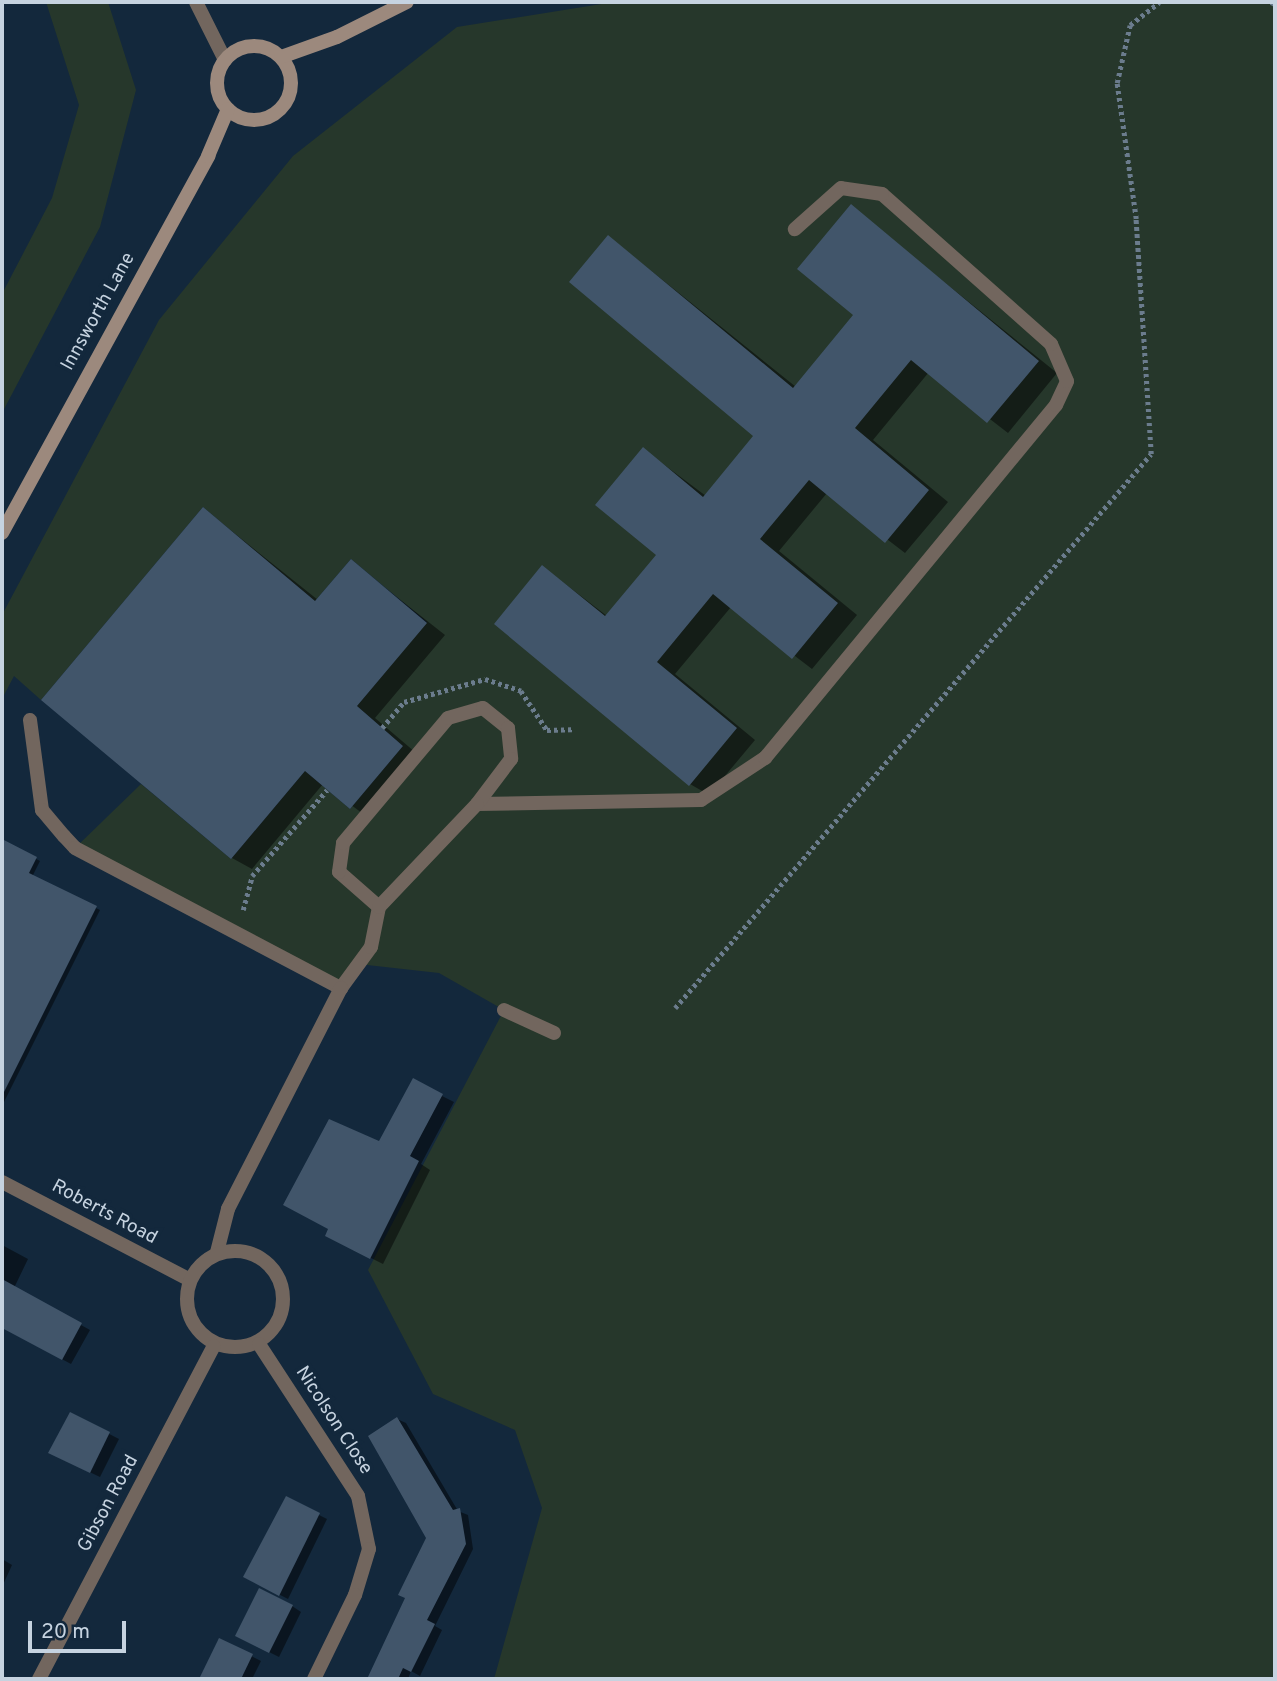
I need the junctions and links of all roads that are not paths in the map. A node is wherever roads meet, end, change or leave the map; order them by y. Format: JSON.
{"nodes":[{"id":1,"x":196,"y":2,"type":"edge"},
{"id":2,"x":407,"y":2,"type":"edge"},
{"id":3,"x":281,"y":57,"type":"junction"},
{"id":4,"x":225,"y":60,"type":"junction"},
{"id":5,"x":228,"y":110,"type":"junction"},
{"id":6,"x":794,"y":229,"type":"dead end"},
{"id":7,"x":2,"y":533,"type":"edge"},
{"id":8,"x":30,"y":720,"type":"dead end"},
{"id":9,"x":477,"y":804,"type":"junction"},
{"id":10,"x":379,"y":907,"type":"junction"},
{"id":11,"x":341,"y":988,"type":"junction"},
{"id":12,"x":504,"y":1010,"type":"dead end"},
{"id":13,"x":554,"y":1033,"type":"dead end"},
{"id":14,"x":2,"y":1182,"type":"edge"},
{"id":15,"x":217,"y":1252,"type":"junction"},
{"id":16,"x":188,"y":1279,"type":"junction"},
{"id":17,"x":259,"y":1344,"type":"junction"},
{"id":18,"x":214,"y":1346,"type":"junction"},
{"id":19,"x":39,"y":1679,"type":"edge"},
{"id":20,"x":314,"y":1679,"type":"edge"}],
"edges":[{"from":1,"to":4,"type":"street"},
{"from":2,"to":3,"type":"street"},
{"from":3,"to":4,"type":"street"},
{"from":3,"to":5,"type":"street"},
{"from":4,"to":5,"type":"street"},
{"from":5,"to":7,"type":"street","name":"Innsworth Lane"},
{"from":6,"to":9,"type":"street"},
{"from":8,"to":11,"type":"street"},
{"from":9,"to":10,"type":"street"},
{"from":9,"to":10,"type":"street"},
{"from":10,"to":11,"type":"street"},
{"from":11,"to":15,"type":"street"},
{"from":12,"to":13,"type":"street"},
{"from":14,"to":16,"type":"street","name":"Roberts Road"},
{"from":15,"to":16,"type":"street"},
{"from":15,"to":17,"type":"street"},
{"from":16,"to":18,"type":"street"},
{"from":17,"to":18,"type":"street"},
{"from":17,"to":20,"type":"street","name":"Nicolson Close"},
{"from":18,"to":19,"type":"street","name":"Gibson Road"}]}
